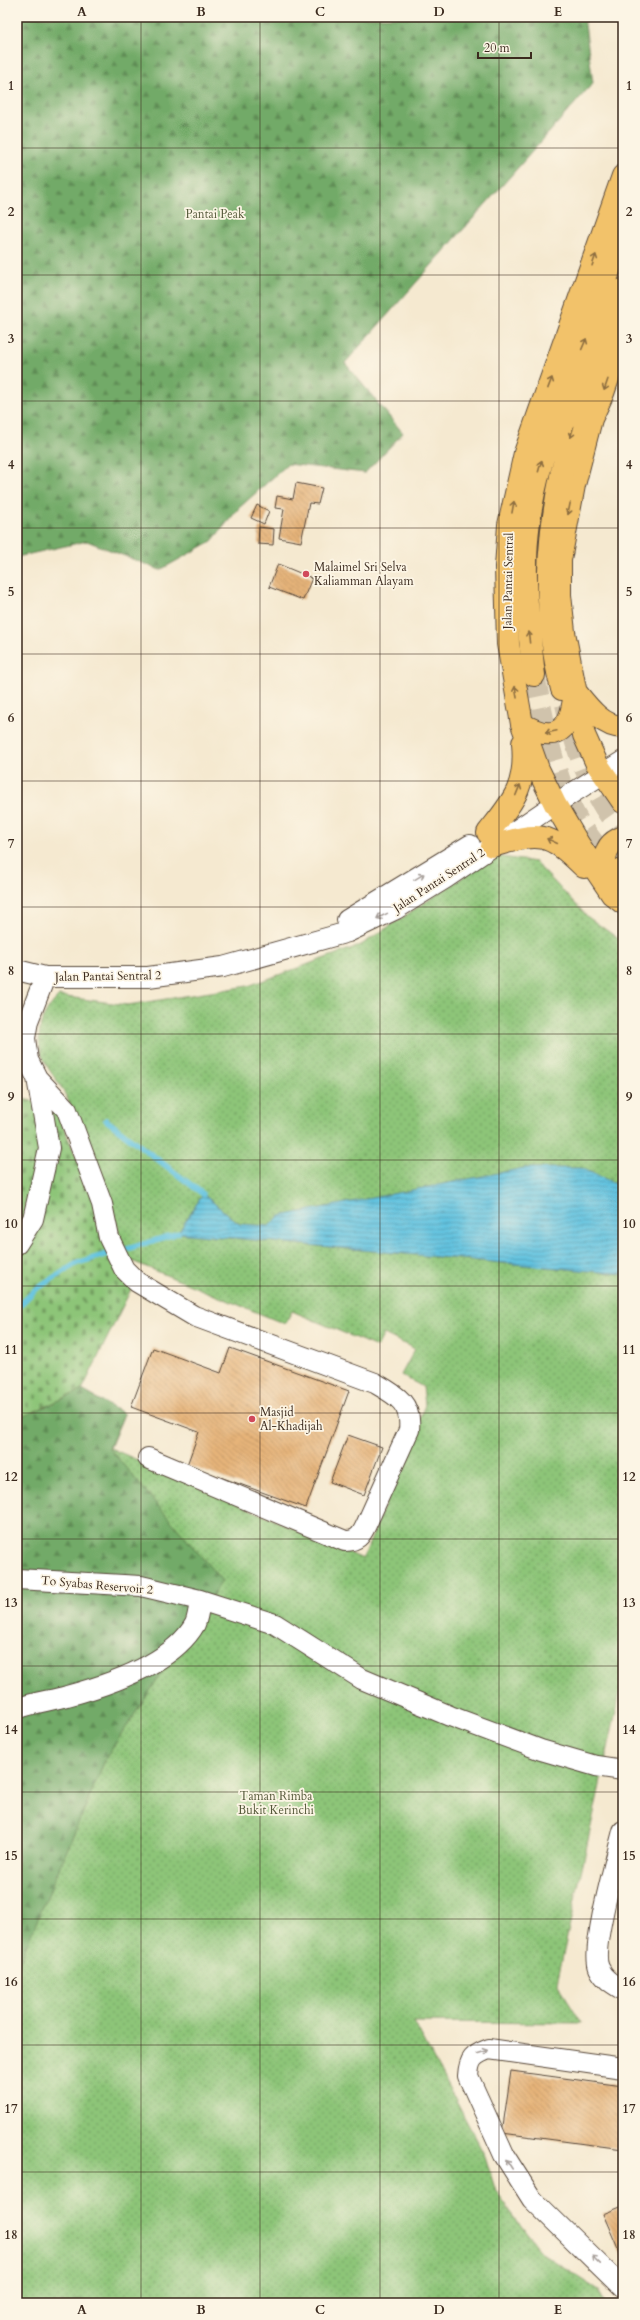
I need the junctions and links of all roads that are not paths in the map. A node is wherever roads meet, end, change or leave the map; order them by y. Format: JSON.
{"nodes":[{"id":1,"x":623,"y":176,"type":"edge"},
{"id":2,"x":623,"y":224,"type":"edge"},
{"id":3,"x":623,"y":290,"type":"edge"},
{"id":4,"x":623,"y":335,"type":"edge"},
{"id":5,"x":534,"y":675,"type":"tunnel mouth"},
{"id":6,"x":569,"y":690,"type":"junction"},
{"id":7,"x":522,"y":724,"type":"junction"},
{"id":8,"x":623,"y":727,"type":"edge"},
{"id":9,"x":623,"y":748,"type":"edge"},
{"id":10,"x":623,"y":761,"type":"edge"},
{"id":11,"x":600,"y":768,"type":"junction"},
{"id":12,"x":553,"y":799,"type":"junction"},
{"id":13,"x":623,"y":802,"type":"edge"},
{"id":14,"x":623,"y":837,"type":"edge"},
{"id":15,"x":490,"y":839,"type":"junction"},
{"id":16,"x":619,"y":886,"type":"edge"},
{"id":17,"x":17,"y":970,"type":"edge"},
{"id":18,"x":45,"y":977,"type":"junction"},
{"id":19,"x":23,"y":1061,"type":"edge"},
{"id":20,"x":37,"y":1078,"type":"junction"},
{"id":21,"x":17,"y":1244,"type":"edge"},
{"id":22,"x":148,"y":1458,"type":"dead end"},
{"id":23,"x":17,"y":1579,"type":"edge"},
{"id":24,"x":200,"y":1600,"type":"junction"},
{"id":25,"x":17,"y":1709,"type":"edge"},
{"id":26,"x":623,"y":1770,"type":"edge"},
{"id":27,"x":623,"y":1831,"type":"edge"},
{"id":28,"x":623,"y":1990,"type":"edge"},
{"id":29,"x":623,"y":2068,"type":"edge"},
{"id":30,"x":623,"y":2288,"type":"edge"}],
"edges":[{"from":7,"to":1,"type":"main road","name":"Jalan Pantai Sentral","one_way":true},
{"from":5,"to":2,"type":"main road","one_way":true},
{"from":3,"to":6,"type":"main road","one_way":true},
{"from":4,"to":6,"type":"main road","one_way":true},
{"from":6,"to":7,"type":"main road","one_way":true},
{"from":6,"to":8,"type":"main road"},
{"from":6,"to":11,"type":"main road"},
{"from":7,"to":12,"type":"main road","name":"Jalan Pantai Sentral"},
{"from":15,"to":7,"type":"main road","one_way":true},
{"from":9,"to":11,"type":"street"},
{"from":10,"to":11,"type":"street"},
{"from":11,"to":12,"type":"street","name":"Jalan Pantai Sentral 2"},
{"from":11,"to":13,"type":"main road"},
{"from":12,"to":15,"type":"street","name":"Jalan Pantai Sentral 2"},
{"from":12,"to":16,"type":"main road","name":"Jalan Pantai Sentral"},
{"from":14,"to":16,"type":"main road"},
{"from":16,"to":15,"type":"main road","one_way":true},
{"from":15,"to":18,"type":"street","name":"Jalan Pantai Sentral 2"},
{"from":17,"to":18,"type":"street","name":"Jalan Pantai Sentral 2"},
{"from":18,"to":19,"type":"street"},
{"from":19,"to":20,"type":"street"},
{"from":20,"to":21,"type":"street"},
{"from":20,"to":22,"type":"street"},
{"from":23,"to":24,"type":"street","name":"To Syabas Reservoir 2"},
{"from":24,"to":25,"type":"street"},
{"from":24,"to":26,"type":"street","name":"To Syabas Reservoir 2"},
{"from":27,"to":28,"type":"street"},
{"from":30,"to":29,"type":"street","one_way":true}]}
